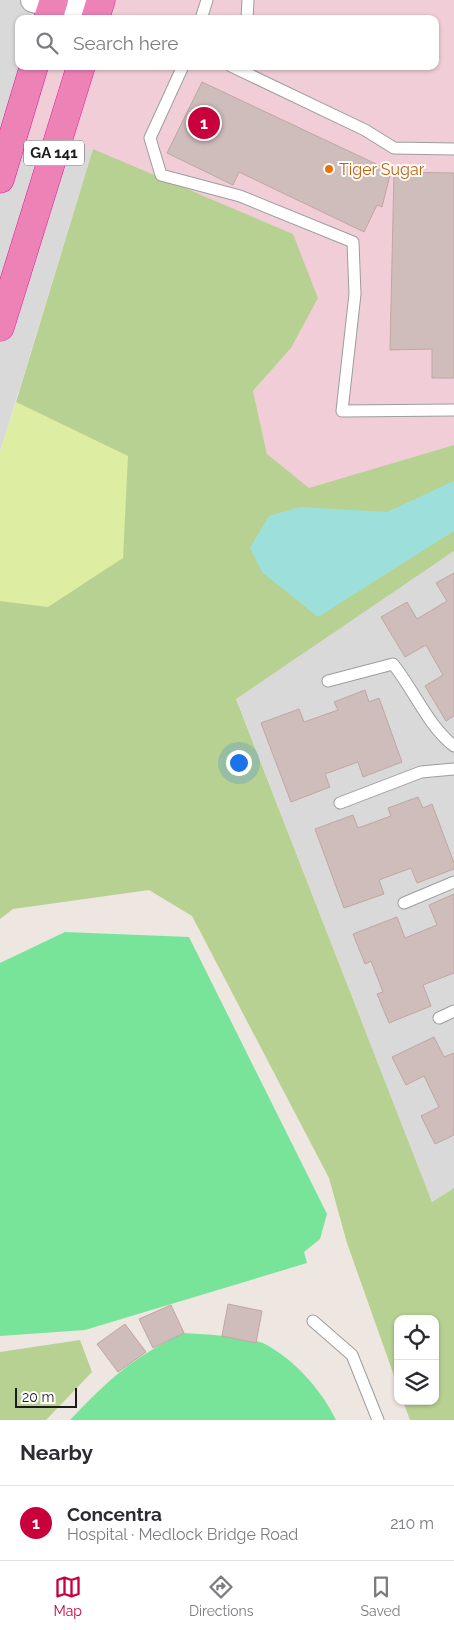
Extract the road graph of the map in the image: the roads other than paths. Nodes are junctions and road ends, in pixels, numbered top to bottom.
1 (207, 0) edge
2 (248, 0) edge
3 (47, 6) edge
4 (101, 13) edge
5 (202, 15) edge
6 (247, 15) edge
7 (33, 70) edge
8 (80, 70) edge
9 (181, 70) edge
10 (245, 70) edge
11 (454, 149) edge
12 (0, 179) edge
13 (0, 327) edge
14 (454, 410) edge
15 (328, 681) dead end
16 (454, 746) edge
17 (454, 769) edge
18 (340, 803) dead end
19 (454, 882) edge
20 (404, 902) dead end
21 (454, 1011) edge
22 (439, 1018) dead end
23 (313, 1321) dead end
24 (378, 1420) edge

1 - 5 lane
2 - 6 lane
3 - 4 street
7 - 12 highway, GA 141
8 - 13 highway, GA 141
9 - 14 lane
10 - 11 lane
15 - 16 lane
17 - 18 lane
19 - 20 lane
21 - 22 lane
23 - 24 lane

